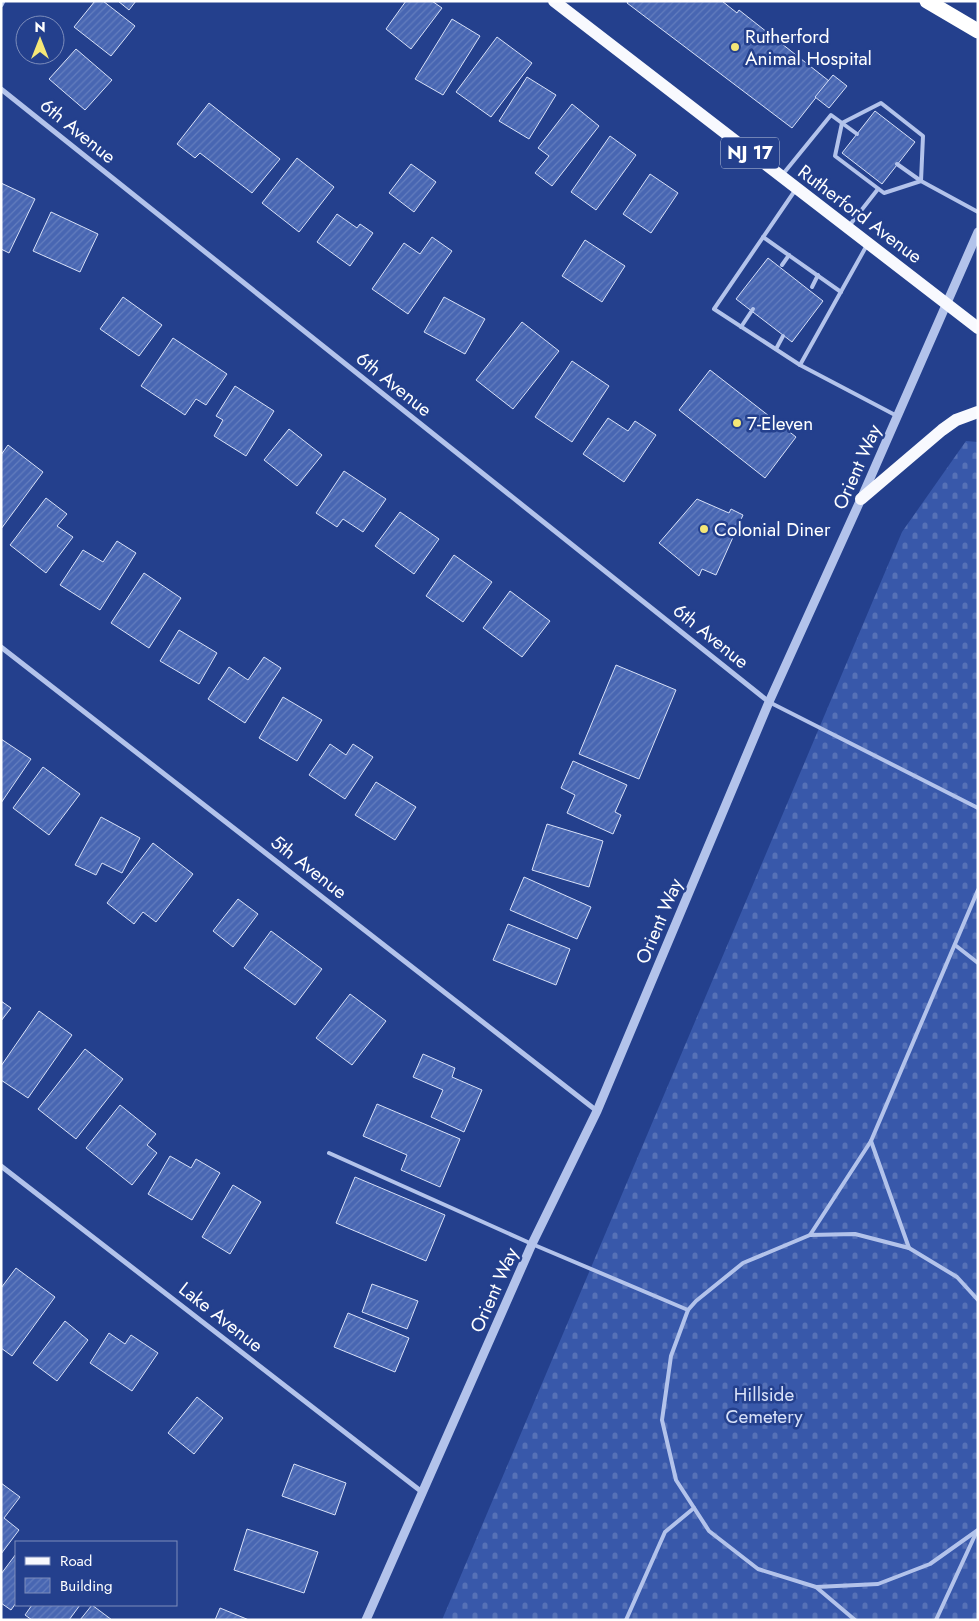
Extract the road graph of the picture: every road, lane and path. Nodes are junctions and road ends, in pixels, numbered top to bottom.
1 (3, 1) edge
2 (554, 1) edge
3 (927, 1) edge
4 (1, 6) edge
5 (978, 31) edge
6 (1, 89) edge
7 (842, 123) junction
8 (857, 134) dead end
9 (897, 164) dead end
10 (781, 176) junction
11 (921, 181) junction
12 (796, 188) junction
13 (878, 189) junction
14 (978, 212) edge
15 (848, 228) junction
16 (978, 232) edge
17 (763, 237) junction
18 (868, 243) junction
19 (788, 255) junction
20 (782, 265) dead end
21 (818, 275) junction
22 (812, 287) dead end
23 (841, 292) junction
24 (946, 303) junction
25 (753, 308) dead end
26 (741, 327) junction
27 (978, 328) edge
28 (783, 336) dead end
29 (776, 349) junction
30 (800, 365) junction
31 (978, 412) edge
32 (897, 416) junction
33 (861, 499) junction
34 (1, 647) edge
35 (769, 702) junction
36 (978, 808) edge
37 (978, 890) edge
38 (954, 945) junction
39 (978, 963) edge
40 (597, 1111) junction
41 (871, 1141) junction
42 (329, 1153) dead end
43 (1, 1166) edge
44 (810, 1235) junction
45 (532, 1244) junction
46 (910, 1248) junction
47 (978, 1300) edge
48 (688, 1310) junction
49 (422, 1492) junction
50 (694, 1508) junction
51 (977, 1531) edge
52 (816, 1587) junction
53 (366, 1620) edge
54 (626, 1620) edge
55 (855, 1620) edge
56 (936, 1620) edge

1 - 4 street
2 - 10 main road, Rutherford Avenue / NJ 17
3 - 5 highway
6 - 35 street, 6th Avenue
7 - 8 lane
7 - 10 lane
7 - 11 lane
7 - 13 lane
9 - 11 lane
10 - 12 main road, Rutherford Avenue / NJ 17
11 - 13 lane
11 - 14 lane
12 - 15 main road, Rutherford Avenue / NJ 17
12 - 17 lane
13 - 15 lane
15 - 18 main road, Rutherford Avenue / NJ 17
16 - 24 street, Orient Way
17 - 19 lane
17 - 26 lane
18 - 23 lane
18 - 24 main road, Rutherford Avenue / NJ 17
19 - 20 lane
19 - 21 lane
21 - 22 lane
21 - 23 lane
23 - 30 lane
24 - 27 main road, Rutherford Avenue / NJ 17
24 - 32 street, Orient Way
25 - 26 lane
26 - 29 lane
28 - 29 lane
29 - 30 lane
30 - 32 lane
31 - 33 main road
32 - 33 street, Orient Way
33 - 35 street, Orient Way
34 - 40 street, 5th Avenue
35 - 36 lane
35 - 40 street, Orient Way
37 - 38 lane
38 - 39 lane
38 - 41 lane
40 - 45 street, Orient Way
41 - 44 lane
41 - 46 lane
42 - 45 lane
43 - 49 street, Lake Avenue
44 - 46 lane
44 - 48 lane
45 - 48 lane
45 - 49 street, Orient Way
46 - 47 lane
48 - 50 lane
49 - 53 street, Orient Way
50 - 52 lane
50 - 54 lane
51 - 52 lane
51 - 56 lane
52 - 55 lane

